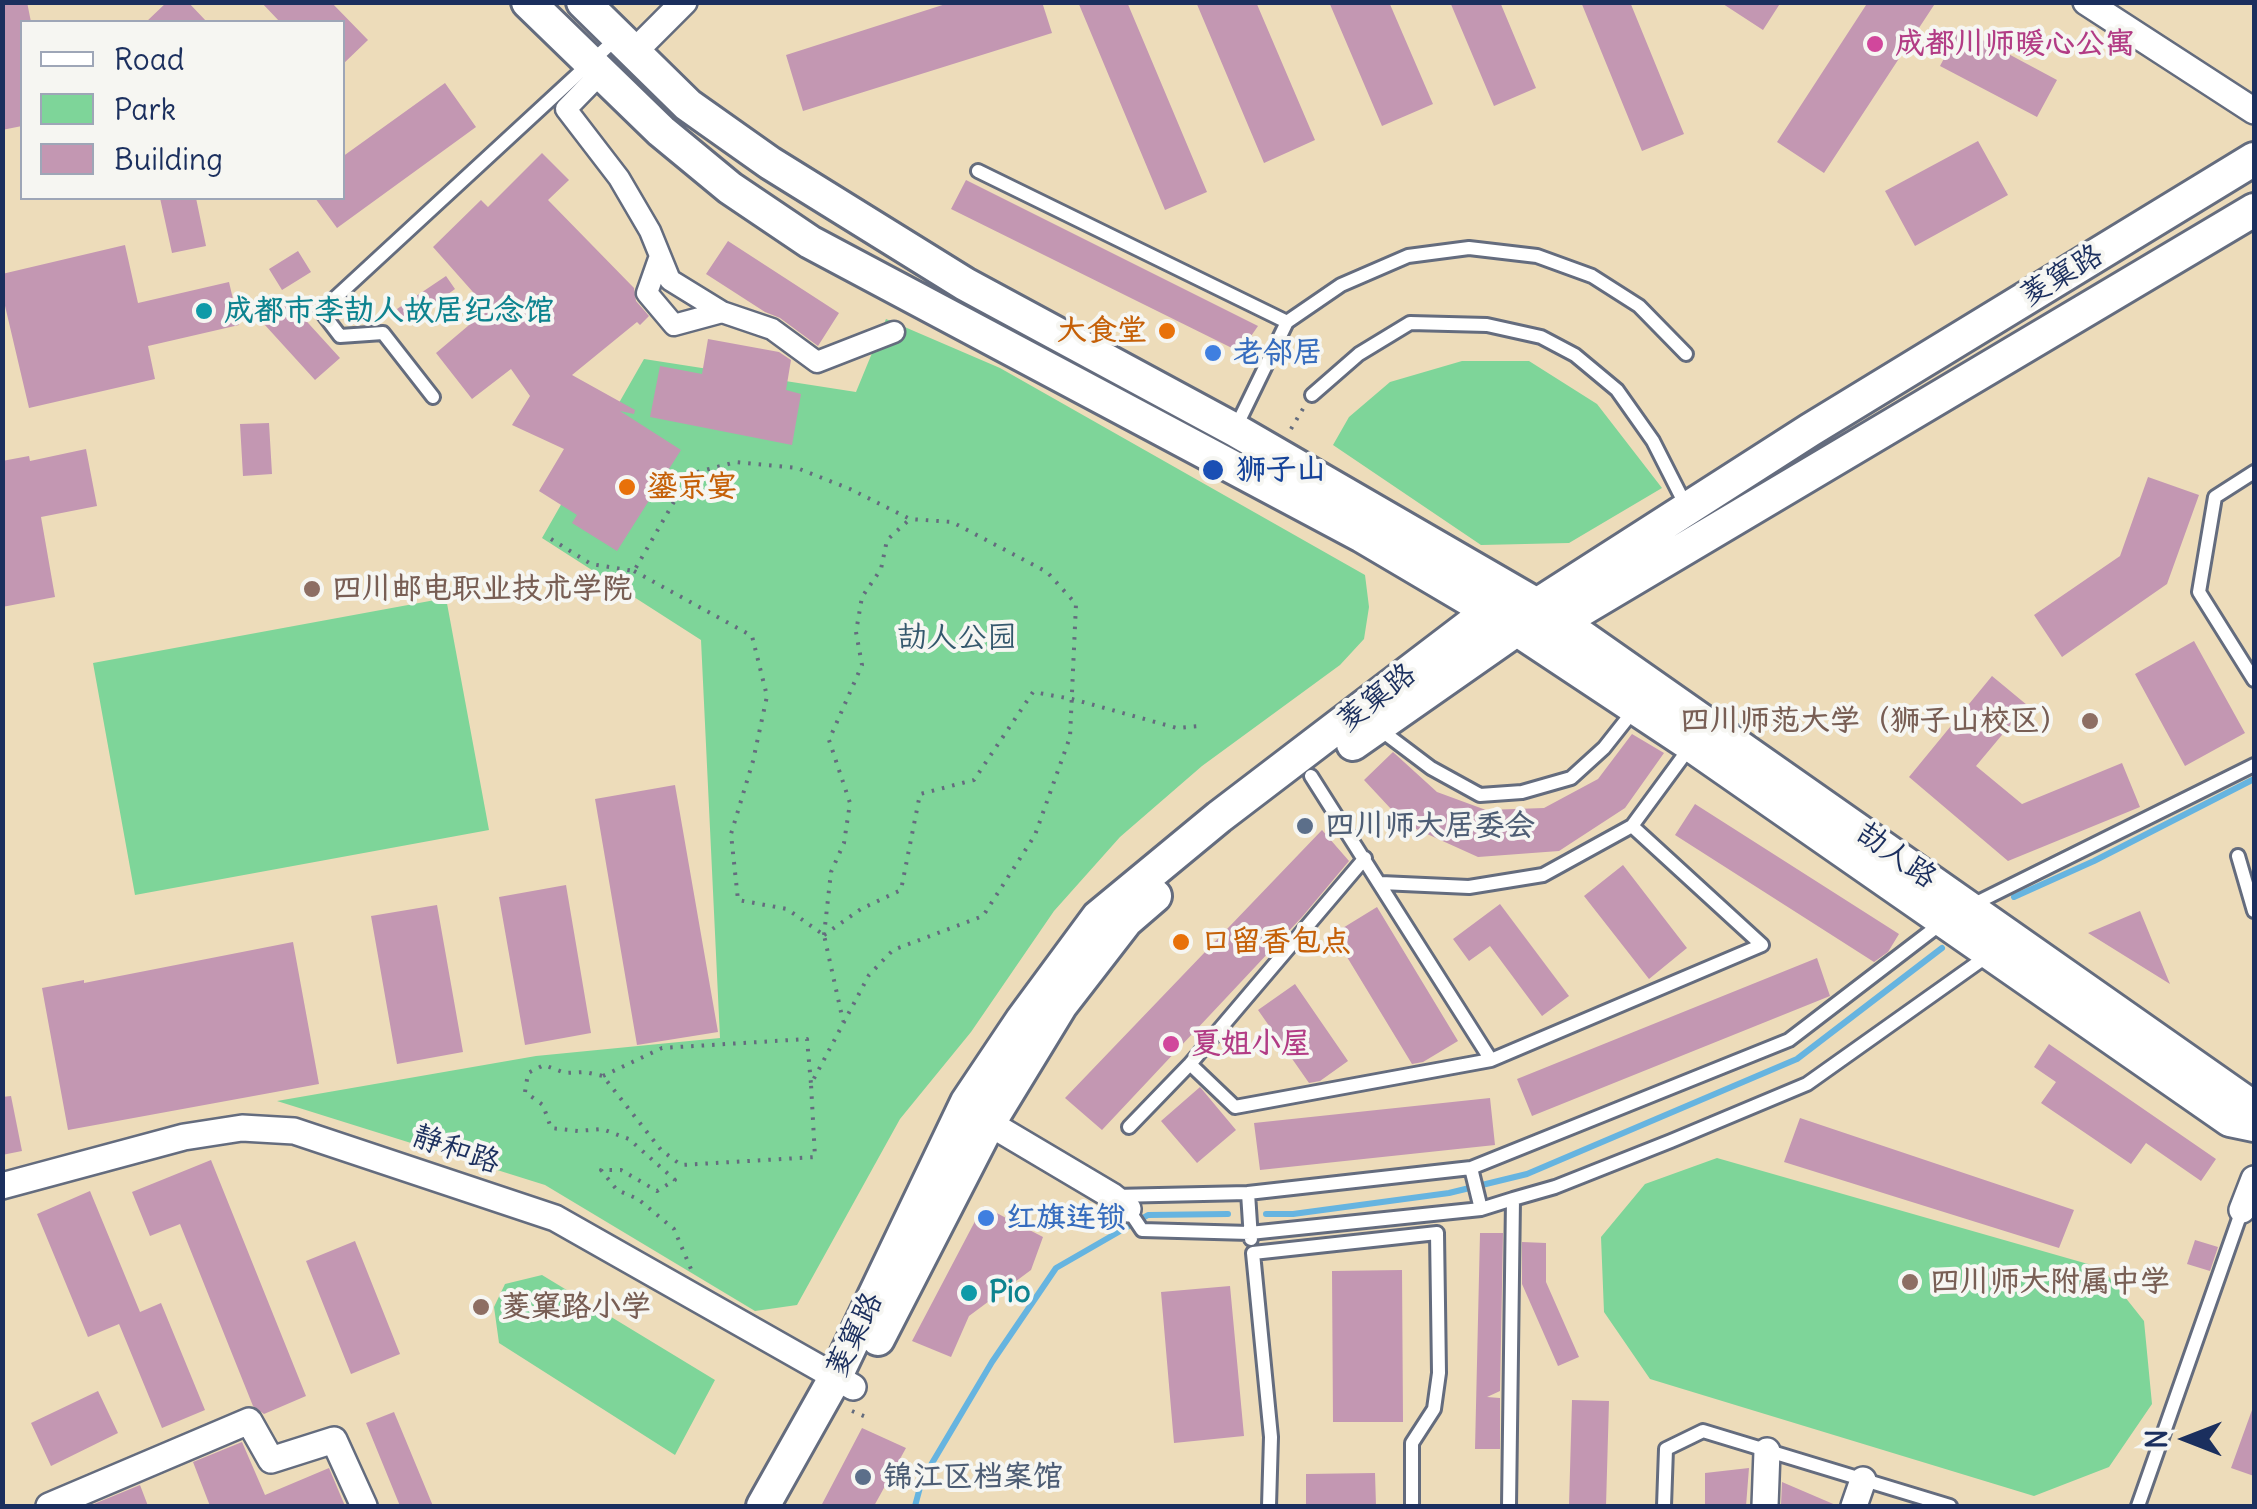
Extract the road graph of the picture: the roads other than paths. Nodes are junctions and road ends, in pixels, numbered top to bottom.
1 (528, 2) edge
2 (583, 2) edge
3 (684, 2) edge
4 (2086, 2) edge
5 (627, 44) junction
6 (596, 68) junction
7 (2254, 111) edge
8 (2254, 159) edge
9 (978, 171) dead end
10 (2254, 210) edge
11 (660, 256) junction
12 (722, 312) junction
13 (1287, 322) junction
14 (894, 332) dead end
15 (1686, 354) dead end
16 (1312, 395) road end
17 (432, 397) dead end
18 (1234, 430) junction
19 (2254, 472) edge
20 (1687, 508) junction
21 (1526, 617) junction
22 (2254, 680) edge
23 (1634, 710) junction
24 (1376, 727) junction
25 (1692, 745) junction
26 (2254, 765) edge
27 (1311, 776) junction
28 (1632, 826) junction
29 (2238, 856) dead end
30 (1364, 858) junction
31 (1382, 883) junction
32 (2254, 911) edge
33 (1956, 914) junction
34 (1992, 952) junction
35 (1491, 1060) junction
36 (1190, 1064) junction
37 (2254, 1108) edge
38 (989, 1122) junction
39 (2254, 1125) edge
40 (1129, 1127) dead end
41 (1471, 1168) junction
42 (2254, 1178) edge
43 (2, 1186) edge
44 (1248, 1193) junction
45 (1513, 1199) junction
46 (1481, 1209) junction
47 (2242, 1210) joint
48 (1127, 1212) junction
49 (1250, 1233) junction
50 (1254, 1253) junction
51 (844, 1383) junction
52 (1767, 1451) junction
53 (1863, 1480) junction
54 (1928, 1503) edge
55 (49, 1506) edge
56 (364, 1506) edge
57 (763, 1506) edge
58 (789, 1506) edge
59 (1269, 1506) edge
60 (1412, 1506) edge
61 (1510, 1506) edge
62 (1664, 1506) edge
63 (1766, 1506) edge
64 (1854, 1506) edge
65 (1950, 1506) edge
66 (2138, 1506) edge

1 - 6 street
2 - 5 street
3 - 5 street
4 - 7 street
5 - 6 lane
5 - 18 street
6 - 11 street
6 - 17 lane
6 - 21 street
8 - 20 street, 菱窠路
9 - 13 lane
10 - 21 street, 菱窠路
11 - 12 street
11 - 12 street
12 - 14 street
13 - 15 lane
13 - 18 lane
16 - 20 lane
18 - 21 street
19 - 22 lane
20 - 21 street, 菱窠路
21 - 23 street
21 - 24 street, 菱窠路
21 - 33 street, 劼人路
21 - 51 street, 菱窠路
23 - 24 lane
23 - 25 street
24 - 27 street, 菱窠路
25 - 28 lane
25 - 33 street
26 - 33 lane
27 - 30 lane
27 - 38 street, 菱窠路
28 - 31 lane
28 - 35 lane
29 - 32 lane
30 - 31 lane
30 - 36 lane
31 - 35 lane
33 - 34 street
33 - 37 street, 劼人路
33 - 41 lane
34 - 39 street
34 - 45 lane
35 - 36 lane
36 - 40 lane
38 - 48 street
38 - 51 street, 菱窠路
41 - 44 lane
41 - 46 lane
42 - 47 street
43 - 51 street, 静和路
44 - 48 lane
44 - 49 lane
45 - 46 lane
45 - 61 lane
46 - 49 lane
47 - 66 lane
48 - 49 lane
49 - 50 lane
50 - 59 lane
50 - 60 lane
51 - 57 street, 菱窠路
51 - 58 street, 菱窠路
52 - 53 lane
52 - 62 lane
52 - 63 street
53 - 54 lane
53 - 64 street
54 - 65 lane
55 - 56 street

